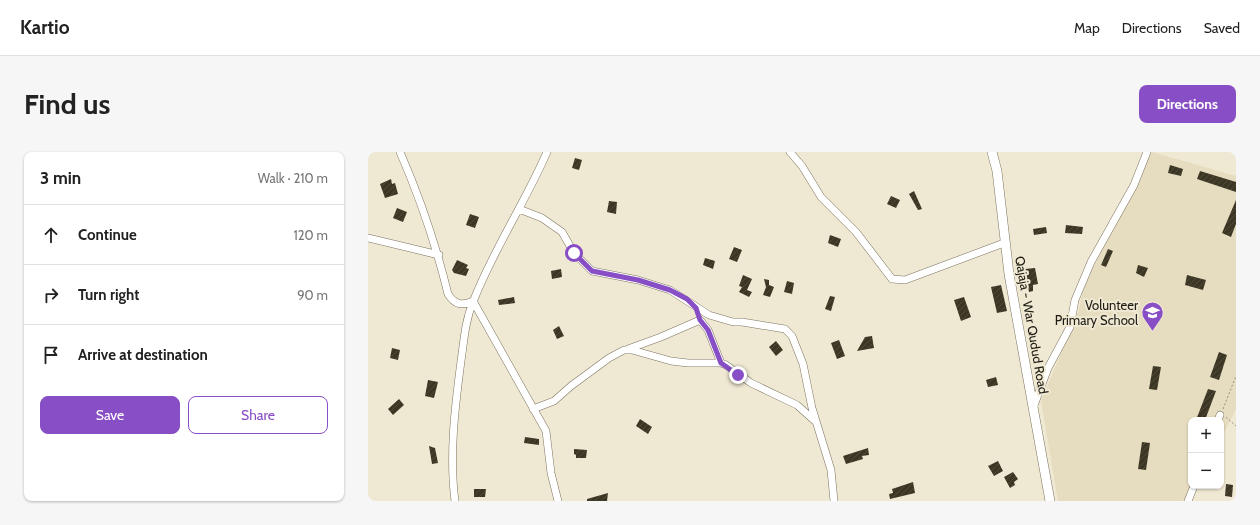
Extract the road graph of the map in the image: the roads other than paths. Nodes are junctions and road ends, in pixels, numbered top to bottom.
1 (400, 152) edge
2 (547, 152) edge
3 (790, 152) edge
4 (992, 152) edge
5 (1147, 152) edge
6 (519, 209) junction
7 (368, 238) edge
8 (1004, 243) junction
9 (439, 255) junction
10 (473, 301) junction
11 (696, 308) junction
12 (700, 320) junction
13 (624, 350) junction
14 (721, 363) junction
15 (1033, 408) junction
16 (533, 409) junction
17 (816, 422) junction
18 (1193, 489) edge
19 (455, 501) edge
20 (558, 501) edge
21 (834, 501) edge
22 (1050, 501) edge
23 (1188, 501) edge

1 - 9 street
2 - 6 street
3 - 8 street
4 - 8 street, Qajaja - War Qudud Road
5 - 15 street
6 - 10 street
6 - 11 street
7 - 9 street
8 - 15 street, Qajaja - War Qudud Road
9 - 10 street
10 - 16 street
10 - 19 street
11 - 12 street
11 - 17 street
12 - 13 street
12 - 14 street
13 - 14 street
13 - 16 street
14 - 17 street
15 - 22 street, Qajaja - War Qudud Road
16 - 20 street
17 - 21 street
18 - 23 street

